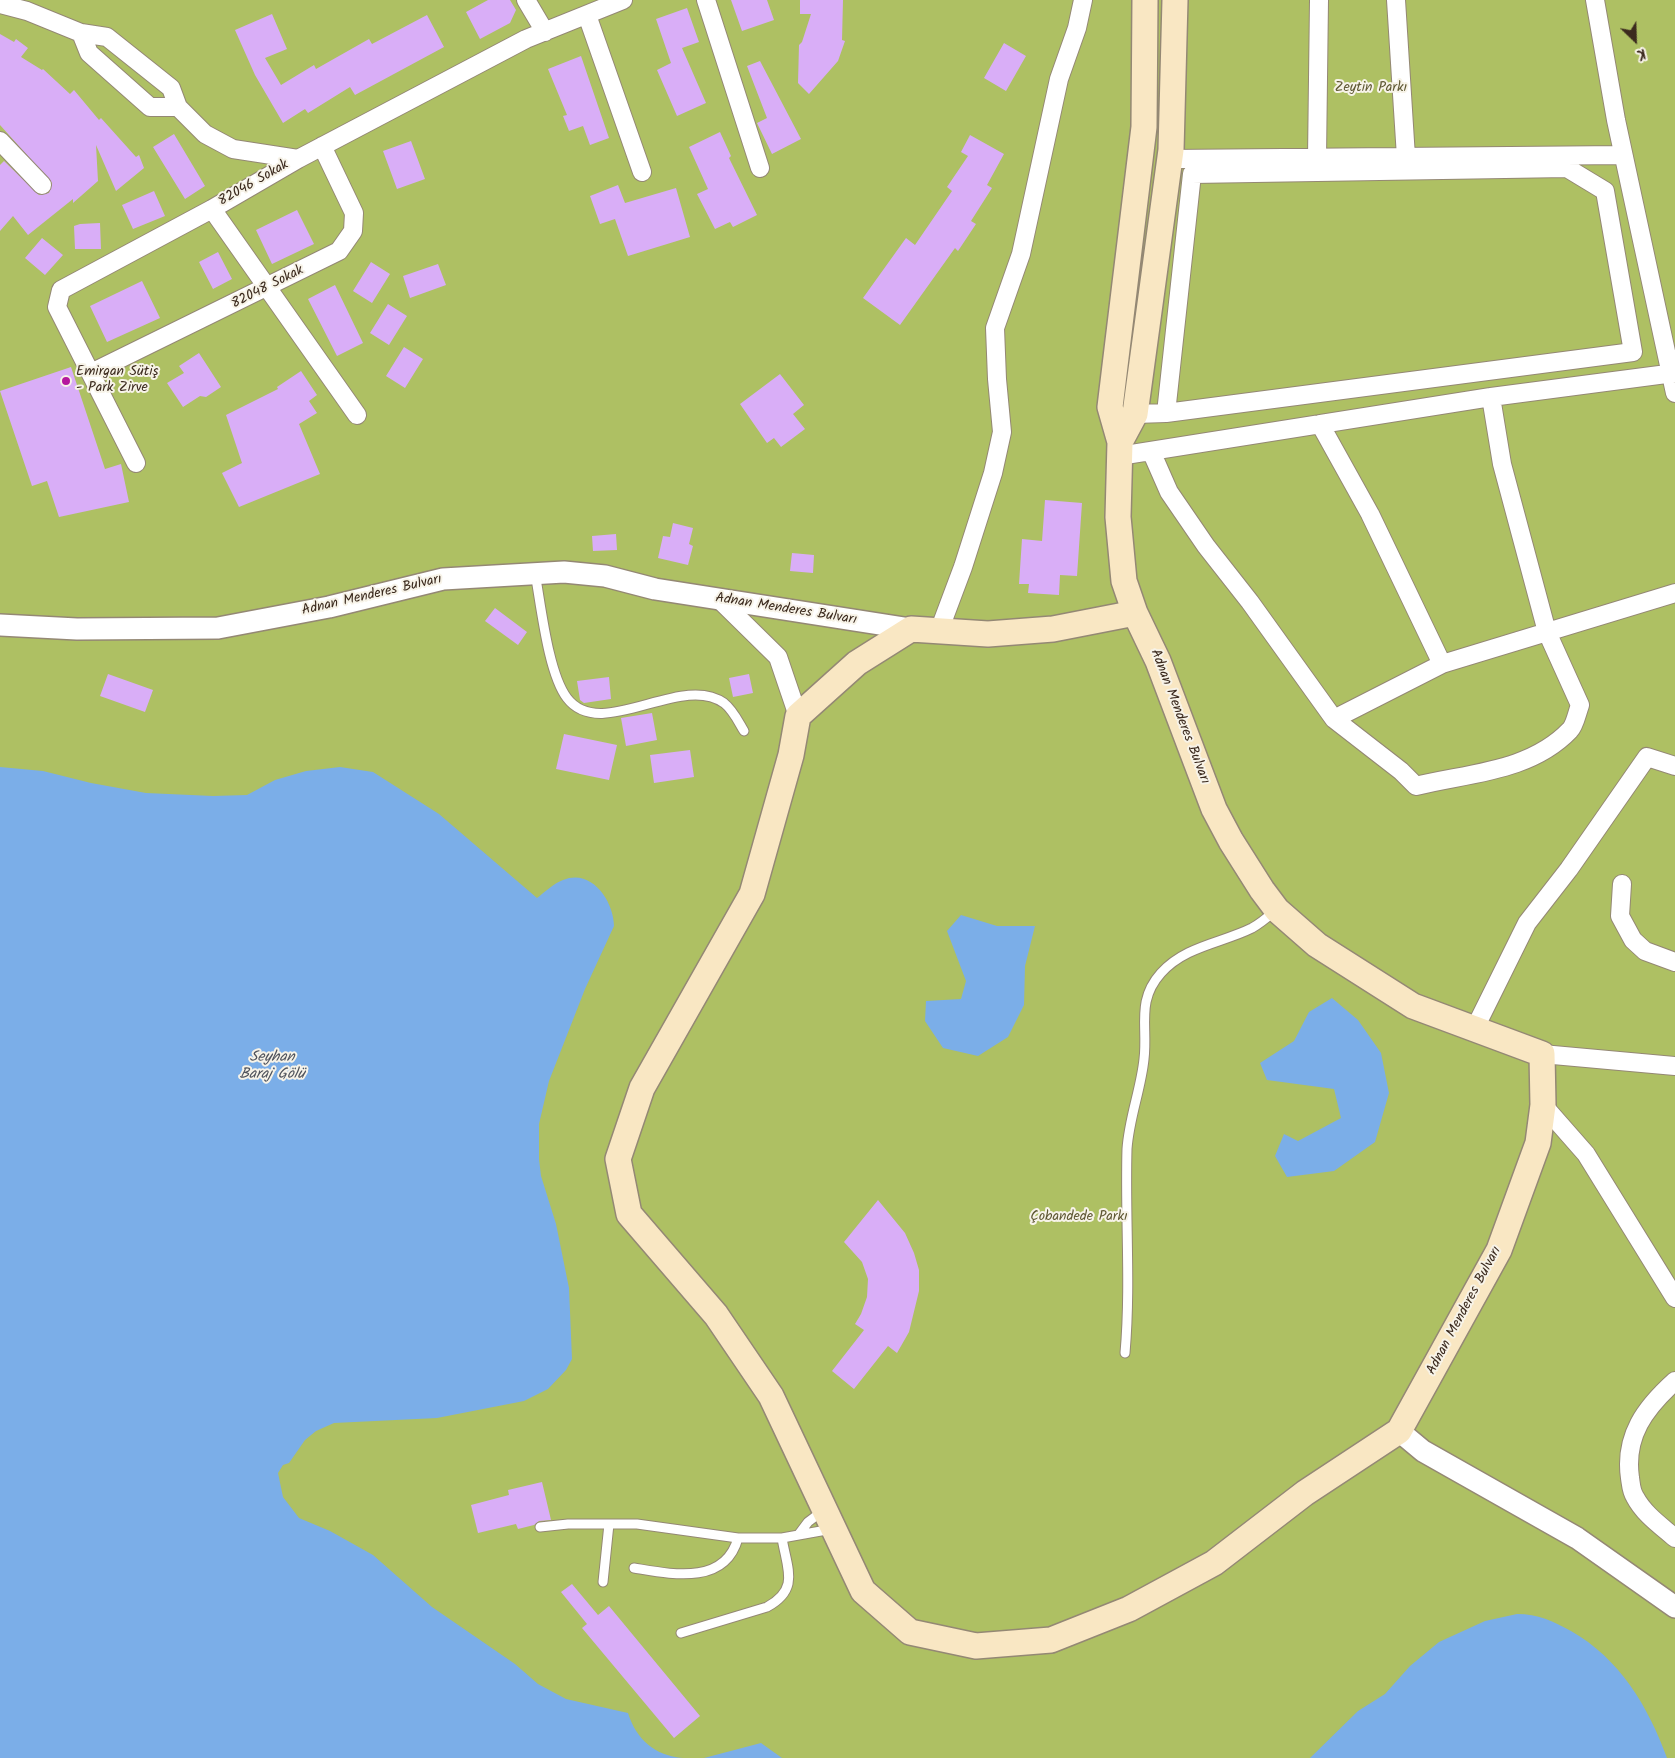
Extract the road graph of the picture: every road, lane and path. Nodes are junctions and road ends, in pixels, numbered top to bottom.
1 (526, 0) edge
2 (623, 0) edge
3 (706, 0) edge
4 (1083, 0) edge
5 (1145, 0) edge
6 (1175, 0) edge
7 (1319, 0) edge
8 (1396, 0) edge
9 (1595, 0) edge
10 (0, 4) edge
11 (586, 15) junction
12 (544, 32) junction
13 (82, 33) junction
14 (178, 107) junction
15 (0, 141) edge
16 (322, 146) junction
17 (1623, 155) junction
18 (1406, 157) junction
19 (1317, 158) junction
20 (298, 159) junction
21 (1170, 160) junction
22 (760, 168) dead end
23 (642, 172) dead end
24 (42, 185) dead end
25 (212, 208) junction
26 (269, 288) junction
27 (1673, 373) edge
28 (91, 374) junction
29 (1675, 393) edge
30 (1491, 397) junction
31 (1166, 413) junction
32 (1134, 414) junction
33 (357, 415) dead end
34 (1320, 424) junction
35 (1119, 449) junction
36 (1151, 451) junction
37 (136, 463) dead end
38 (535, 572) junction
39 (1675, 593) edge
40 (720, 600) junction
41 (1135, 613) junction
42 (0, 625) edge
43 (911, 629) junction
44 (939, 631) junction
45 (1547, 632) junction
46 (1442, 664) junction
47 (798, 716) junction
48 (1334, 719) junction
49 (744, 731) dead end
50 (1675, 766) edge
51 (1622, 884) dead end
52 (1277, 910) junction
53 (1675, 962) edge
54 (1474, 1030) junction
55 (1542, 1054) junction
56 (1675, 1066) edge
57 (1542, 1105) junction
58 (1675, 1298) edge
59 (1125, 1353) dead end
60 (1675, 1381) edge
61 (1399, 1431) junction
62 (828, 1519) junction
63 (609, 1524) junction
64 (540, 1527) dead end
65 (799, 1534) junction
66 (738, 1538) junction
67 (782, 1538) junction
68 (1675, 1538) edge
69 (634, 1568) dead end
70 (603, 1582) dead end
71 (1672, 1601) edge
72 (681, 1633) dead end

1 - 12 street
2 - 11 street, 82046 Sokak
3 - 22 street
4 - 44 street
5 - 35 main road
6 - 21 main road
7 - 19 street
8 - 18 street
9 - 17 street
10 - 13 street
11 - 12 street, 82046 Sokak
11 - 23 street
12 - 16 street, 82046 Sokak
13 - 14 street
13 - 14 street
14 - 20 street
15 - 24 street
16 - 20 street, 82046 Sokak
16 - 26 street, 82048 Sokak
17 - 18 street
17 - 27 street
18 - 19 street
19 - 21 street
20 - 25 street, 82046 Sokak
21 - 32 main road
25 - 26 street
25 - 28 street, 82046 Sokak
26 - 28 street, 82048 Sokak
26 - 33 street
27 - 29 street
27 - 30 street
28 - 37 street, 82046 Sokak
30 - 34 street
30 - 45 street
31 - 31 street
31 - 32 street
32 - 35 main road
34 - 36 street
34 - 46 street
35 - 36 street
35 - 41 main road
36 - 48 street
38 - 40 street, Adnan Menderes Bulvarı
38 - 42 street, Adnan Menderes Bulvarı
38 - 49 lane
39 - 45 street
40 - 43 street, Adnan Menderes Bulvarı
40 - 47 street
41 - 44 main road, Adnan Menderes Bulvarı
41 - 52 main road, Adnan Menderes Bulvarı
43 - 44 main road, Adnan Menderes Bulvarı
43 - 47 main road
45 - 46 street
45 - 48 street
46 - 48 street
47 - 62 main road
50 - 54 street
51 - 53 street
52 - 54 main road, Adnan Menderes Bulvarı
52 - 59 lane
54 - 55 main road, Adnan Menderes Bulvarı
55 - 56 street
55 - 57 main road, Adnan Menderes Bulvarı
57 - 58 street
57 - 61 main road, Adnan Menderes Bulvarı
60 - 68 street
61 - 62 main road
61 - 71 street
62 - 65 lane
62 - 65 lane
63 - 64 lane
63 - 66 lane
63 - 70 lane
65 - 67 lane
66 - 67 lane
66 - 69 lane
67 - 72 lane

